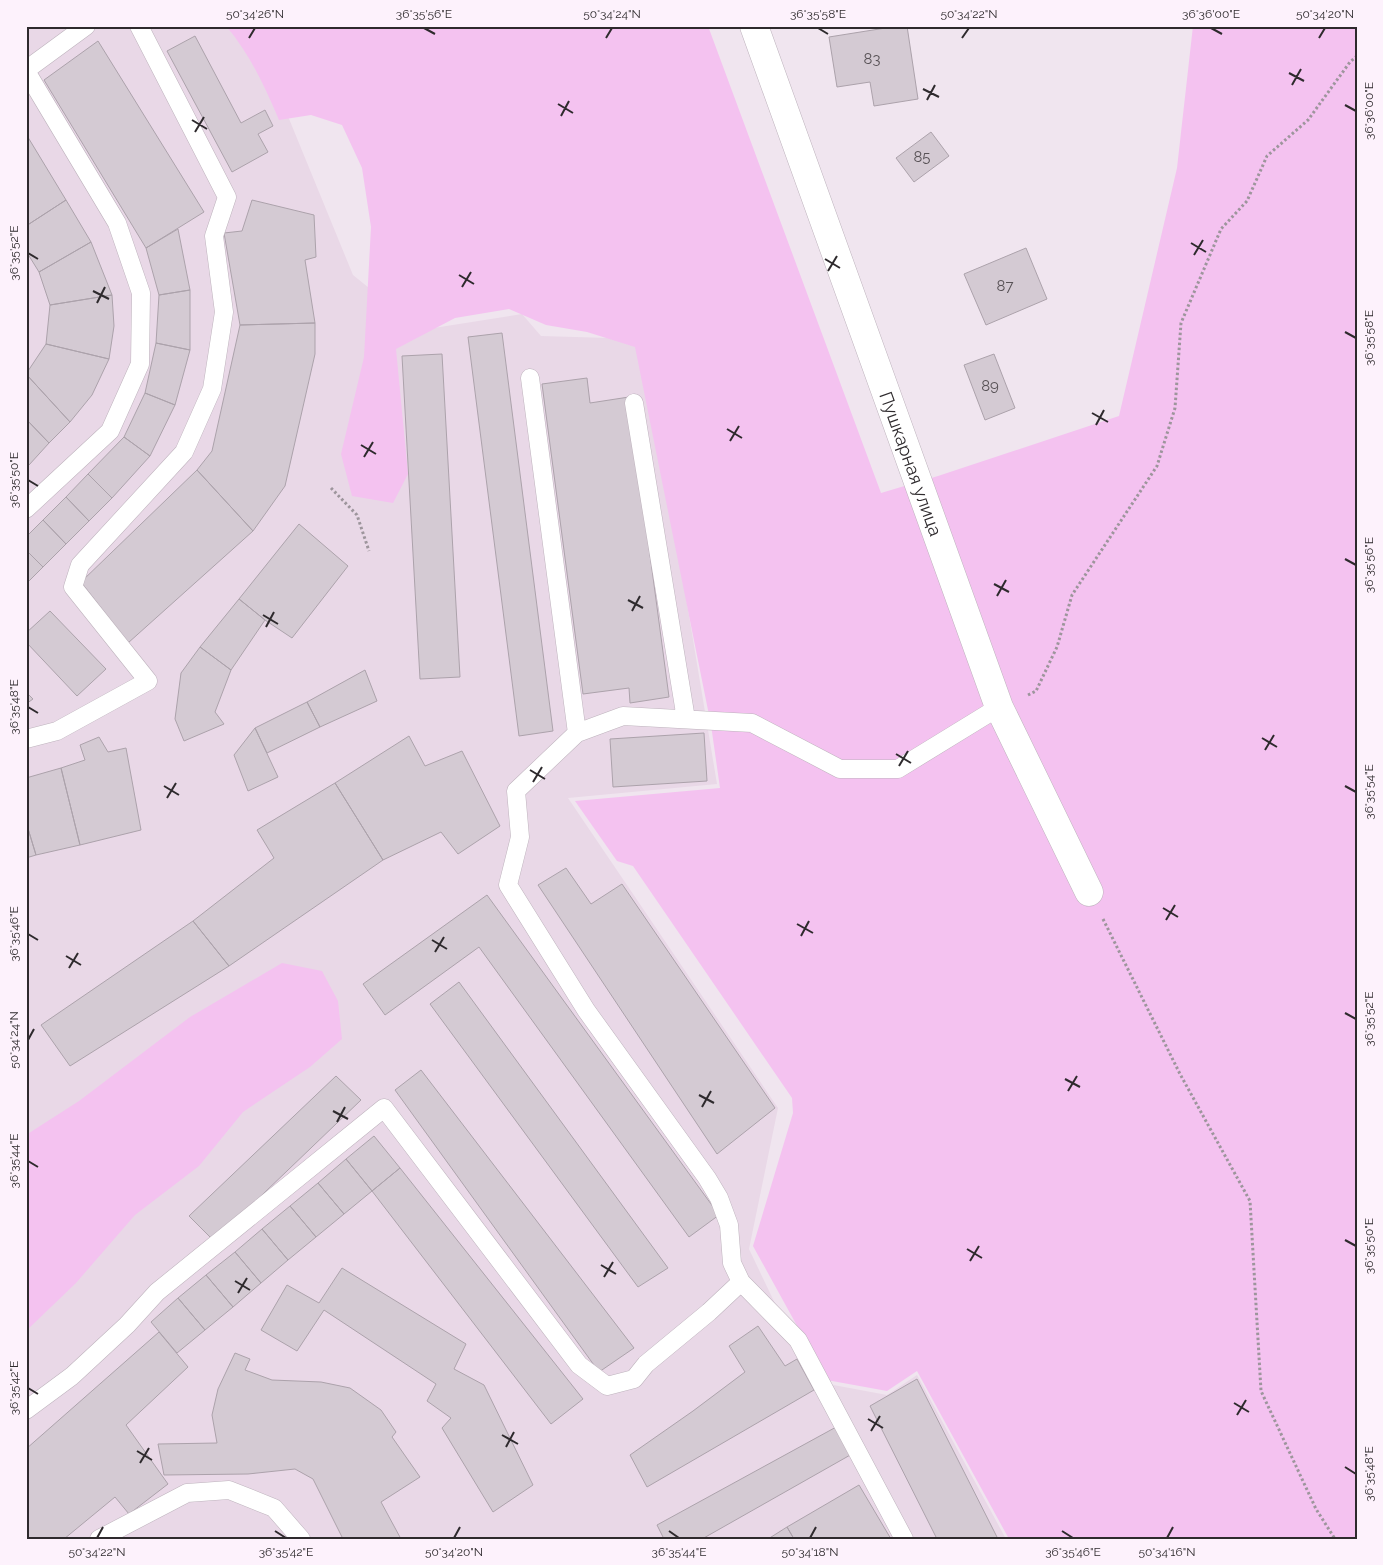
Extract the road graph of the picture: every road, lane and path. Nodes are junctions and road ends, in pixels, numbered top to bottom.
1 (86, 26) edge
2 (139, 26) edge
3 (754, 26) edge
4 (1357, 56) edge
5 (26, 70) edge
6 (530, 378) dead end
7 (634, 403) dead end
8 (331, 488) dead end
9 (26, 509) edge
10 (369, 551) dead end
11 (1000, 707) junction
12 (686, 719) junction
13 (577, 733) junction
14 (26, 739) edge
15 (1089, 892) joint
16 (741, 1282) junction
17 (26, 1410) edge
18 (99, 1539) edge
19 (301, 1539) edge
20 (904, 1539) edge
21 (1335, 1539) edge

1 - 5 lane
2 - 14 lane
3 - 11 street, Пушкарная улица
4 - 11 path
5 - 9 lane
6 - 13 lane
7 - 12 lane
8 - 10 path
11 - 12 lane
11 - 15 street, Пушкарная улица
12 - 13 lane
13 - 16 lane
15 - 21 path
16 - 17 lane
16 - 20 lane
18 - 19 lane

